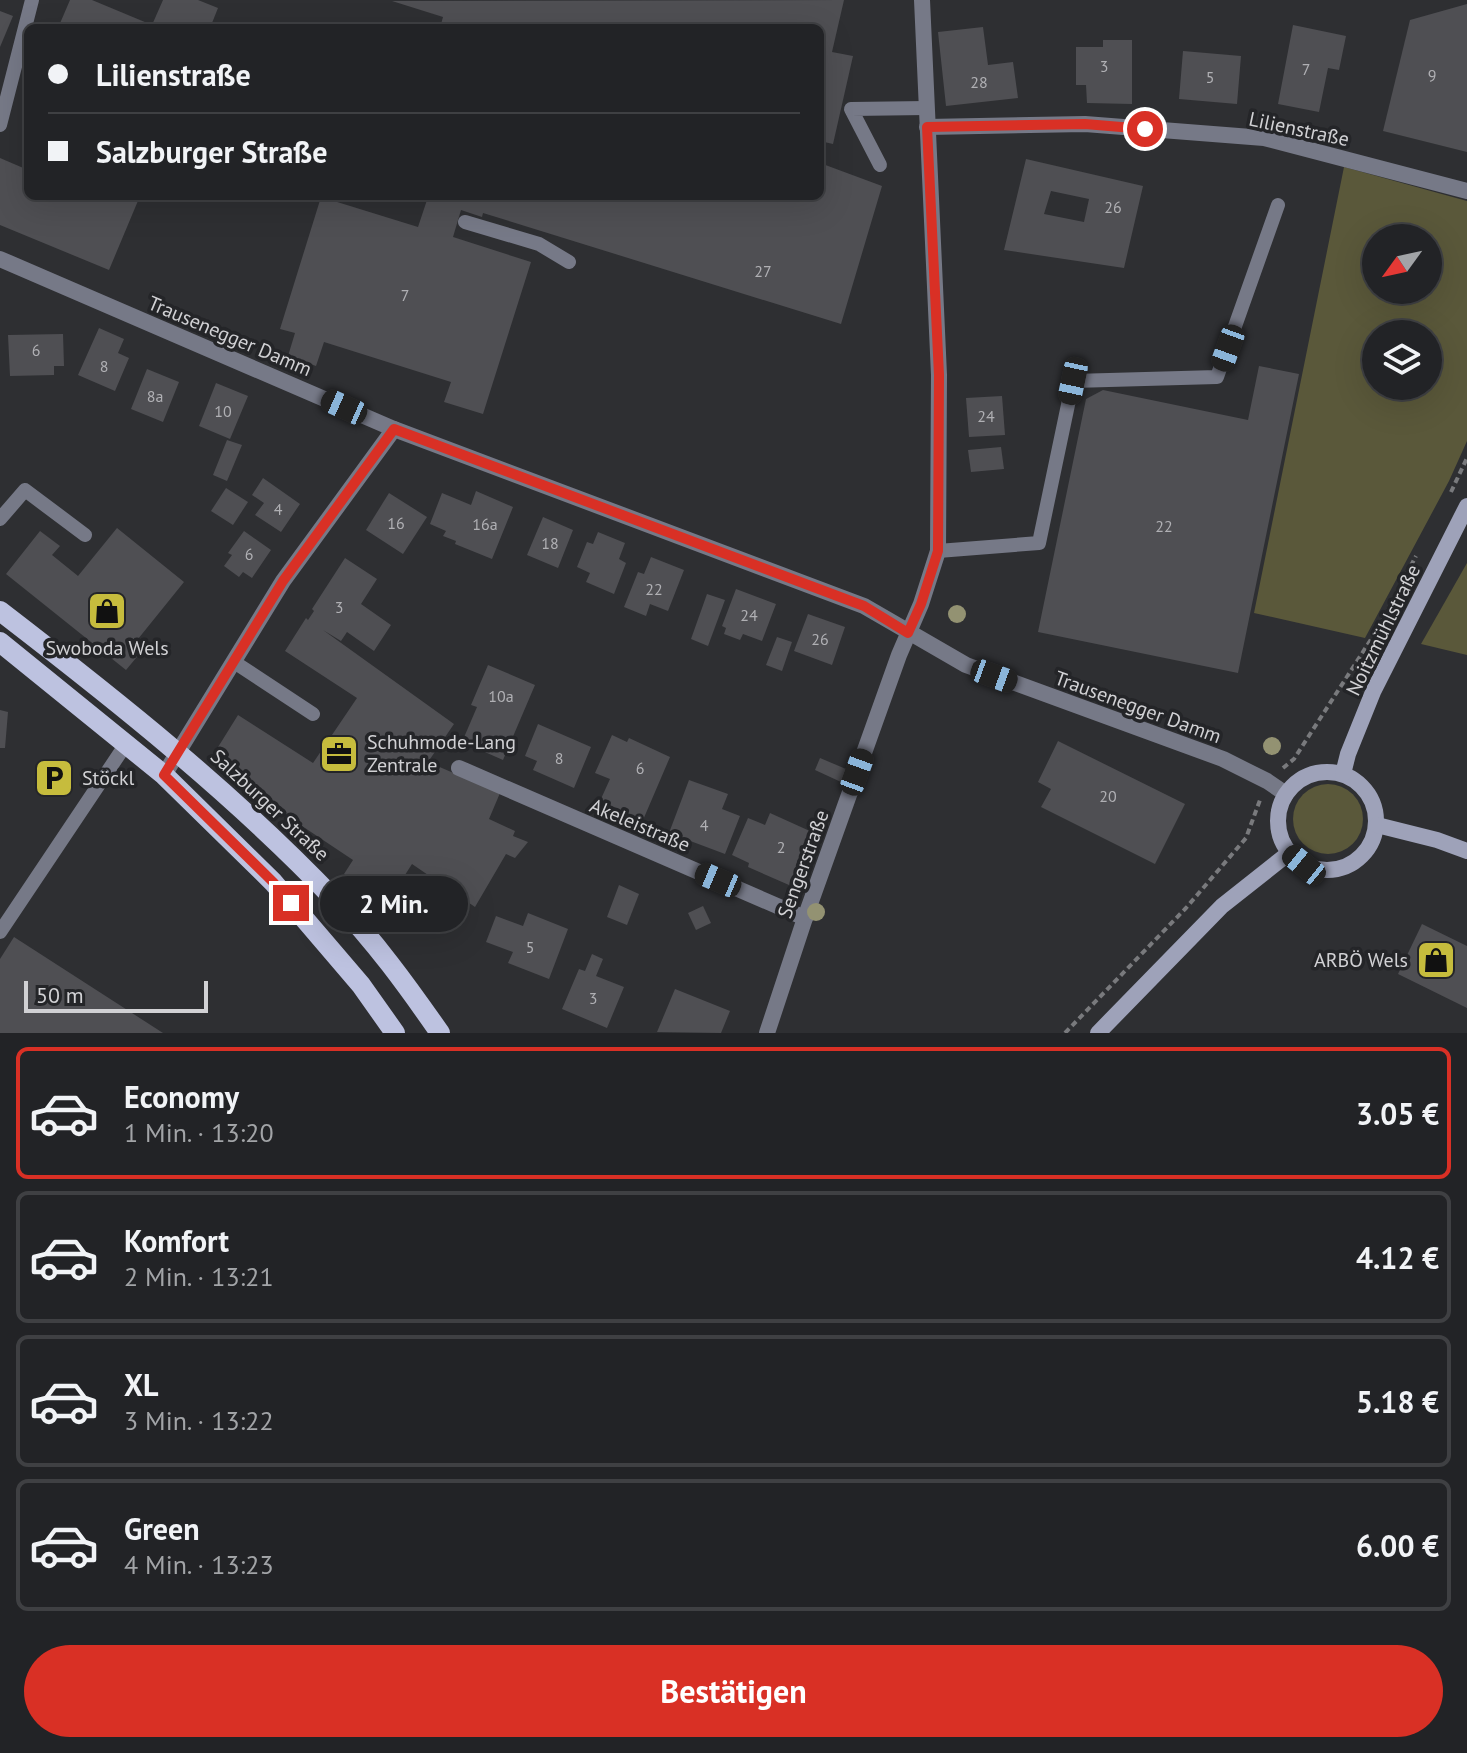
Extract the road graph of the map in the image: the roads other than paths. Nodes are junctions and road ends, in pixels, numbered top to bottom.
1 (32, 0) edge
2 (922, 0) edge
3 (26, 24) edge
4 (24, 31) edge
5 (926, 108) junction
6 (0, 125) edge
7 (927, 127) junction
8 (880, 165) dead end
9 (1467, 191) edge
10 (1278, 205) dead end
11 (465, 222) dead end
12 (0, 259) edge
13 (569, 262) dead end
14 (394, 429) junction
15 (1467, 506) edge
16 (0, 519) edge
17 (85, 535) dead end
18 (938, 551) junction
19 (0, 611) edge
20 (908, 633) junction
21 (0, 642) edge
22 (234, 662) junction
23 (313, 714) dead end
24 (126, 744) junction
25 (179, 753) junction
26 (459, 768) dead end
27 (1343, 774) junction
28 (164, 775) junction
29 (1286, 794) junction
30 (1377, 825) junction
31 (1467, 851) edge
32 (1289, 853) junction
33 (16, 908) junction
34 (30, 917) dead end
35 (805, 918) junction
36 (0, 932) edge
37 (395, 1033) edge
38 (440, 1033) edge
39 (767, 1033) edge
40 (1098, 1033) edge

1 - 3 lane
2 - 5 street, Sengerstraße
4 - 6 lane
5 - 7 street, Sengerstraße
5 - 8 lane
7 - 9 street, Lilienstraße
7 - 18 street, Sengerstraße
10 - 18 lane
11 - 13 lane
12 - 14 street, Trausenegger Damm
14 - 20 street, Trausenegger Damm
14 - 22 street
15 - 27 main road, Noitzmühlstraße
16 - 17 lane
18 - 20 street, Sengerstraße
19 - 25 main road, Salzburger Straße
20 - 29 street, Trausenegger Damm
20 - 35 street, Sengerstraße
21 - 24 main road
22 - 23 lane
22 - 25 street
24 - 28 main road
24 - 33 lane
25 - 28 street
25 - 38 main road, Salzburger Straße
26 - 35 street, Akeleistraße
27 - 29 main road
27 - 30 main road
28 - 37 main road
29 - 32 main road
30 - 31 main road
30 - 32 main road
32 - 40 main road
33 - 34 lane
33 - 36 lane
35 - 39 street, Sengerstraße

